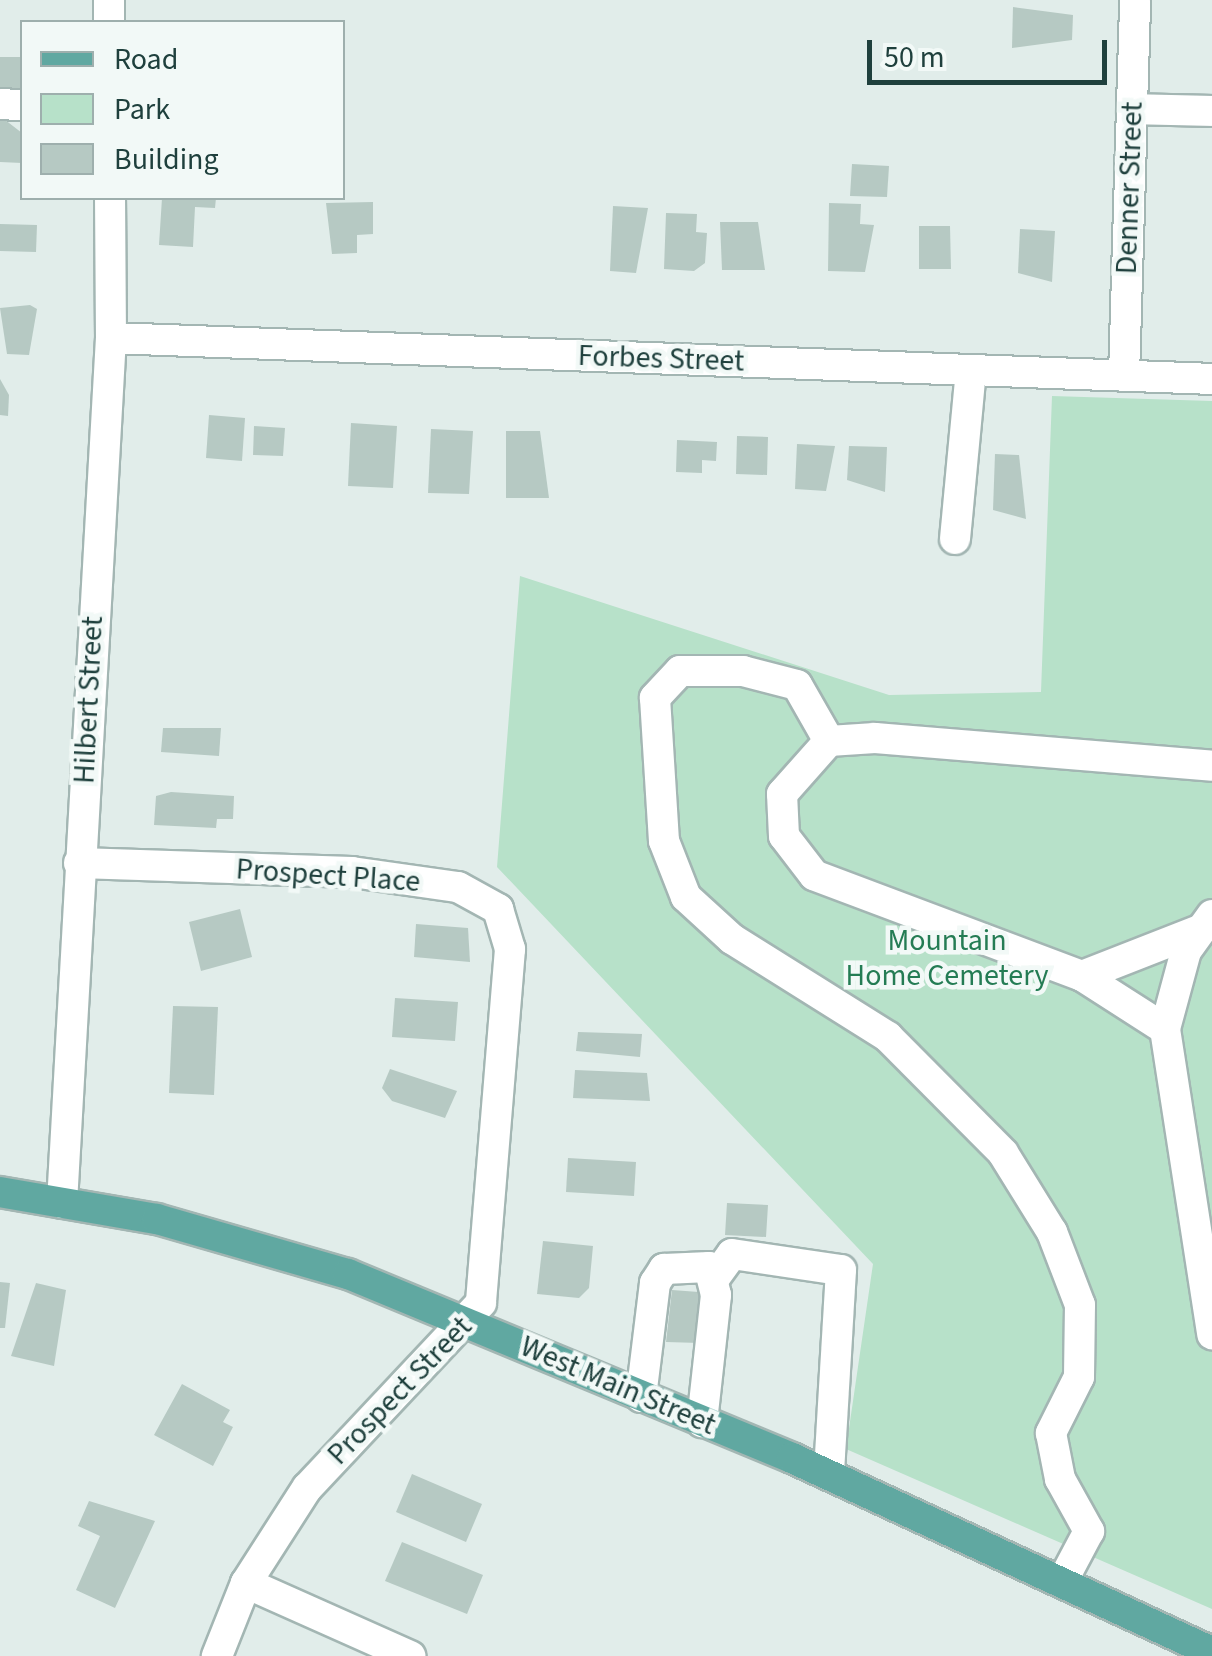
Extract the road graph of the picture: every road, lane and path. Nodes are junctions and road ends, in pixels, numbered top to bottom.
1 (1135, 0) edge
2 (1132, 108) junction
3 (1212, 111) edge
4 (110, 200) edge
5 (110, 338) junction
6 (971, 370) junction
7 (1124, 376) junction
8 (1212, 379) edge
9 (954, 539) dead end
10 (829, 741) junction
11 (1212, 766) edge
12 (79, 863) junction
13 (1207, 922) edge
14 (1082, 976) junction
15 (508, 979) joint
16 (1164, 1029) junction
17 (0, 1192) edge
18 (62, 1202) junction
19 (716, 1276) junction
20 (1210, 1316) edge
21 (467, 1323) junction
22 (640, 1397) junction
23 (702, 1422) junction
24 (829, 1475) junction
25 (246, 1582) junction
26 (1062, 1582) junction
27 (1212, 1652) edge
28 (218, 1656) edge
29 (410, 1656) edge

1 - 2 street, Denner Street
2 - 3 street
2 - 7 street, Denner Street
4 - 5 street, Hilbert Street
5 - 6 street, Forbes Street
5 - 12 street, Hilbert Street
6 - 7 street, Forbes Street
6 - 9 street
7 - 8 street, Forbes Street
10 - 11 street
10 - 14 street
10 - 26 street
12 - 15 street, Prospect Place
12 - 18 street, Hilbert Street
13 - 14 street
13 - 16 street
14 - 16 street
15 - 21 street, Prospect Street
16 - 20 street
17 - 18 main road, West Main Street
18 - 21 main road, West Main Street
19 - 22 street
19 - 23 street
19 - 24 street
21 - 22 main road, West Main Street
21 - 25 street, Prospect Street
22 - 23 main road, West Main Street
23 - 24 main road, West Main Street
24 - 26 main road, West Main Street
25 - 28 street, Prospect Street
25 - 29 street
26 - 27 main road, West Main Street

